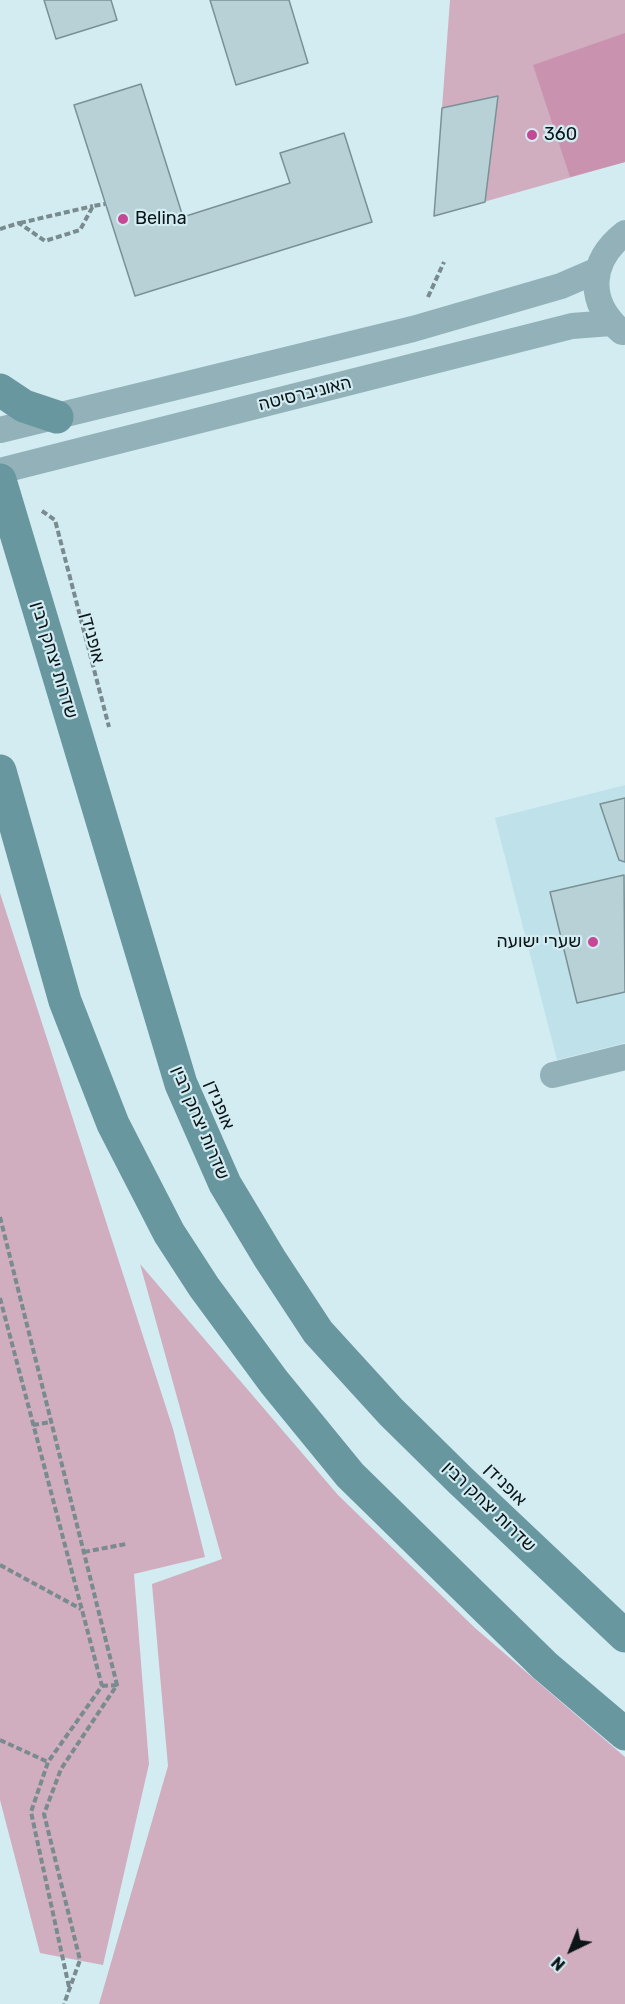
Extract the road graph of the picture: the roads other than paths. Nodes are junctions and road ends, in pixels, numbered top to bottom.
1 (625, 232) edge
2 (598, 270) junction
3 (618, 328) edge
4 (0, 390) edge
5 (57, 417) junction
6 (0, 430) edge
7 (9, 488) edge
8 (0, 771) edge
9 (625, 1057) edge
10 (553, 1075) dead end
11 (625, 1636) edge
12 (625, 1734) edge

1 - 2 street
2 - 3 street
2 - 5 street, האוניברסיטה
3 - 7 street, האוניברסיטה
4 - 5 main road
5 - 6 street, האוניברסיטה
7 - 11 main road, שדרות יצחק רבין
8 - 12 main road
9 - 10 street

